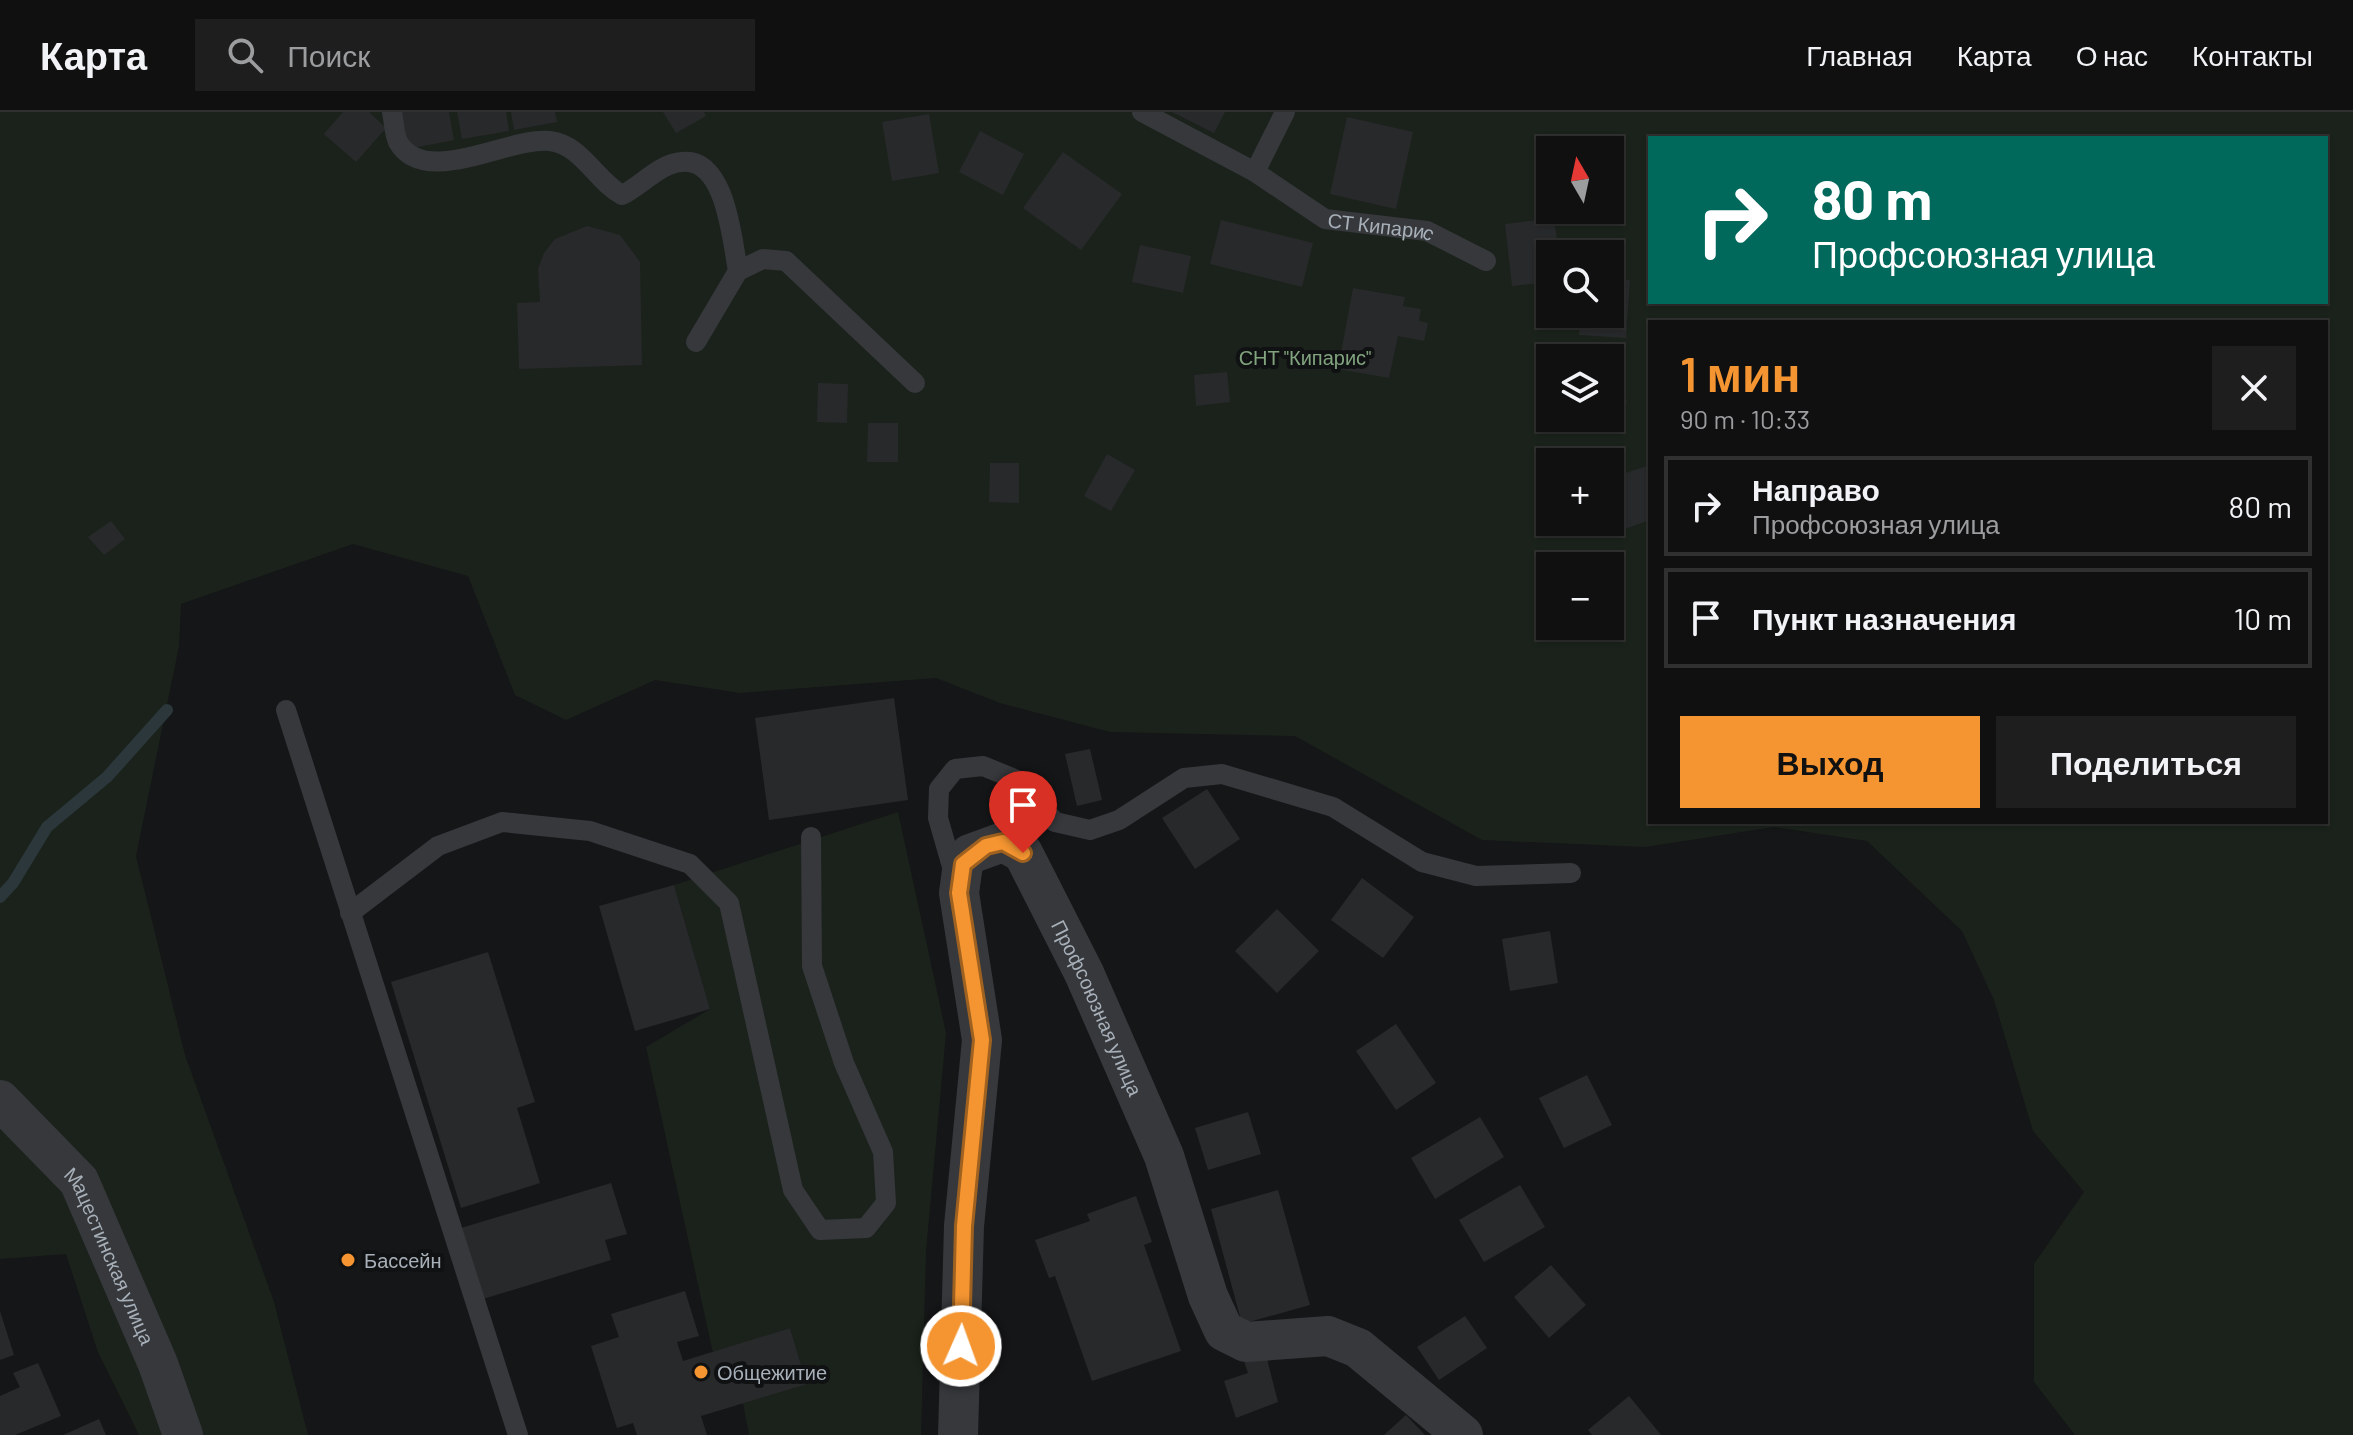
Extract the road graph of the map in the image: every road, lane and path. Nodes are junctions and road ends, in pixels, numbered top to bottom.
1 (392, 112) edge
2 (1142, 112) edge
3 (1285, 112) edge
4 (1255, 172) junction
5 (1486, 261) dead end
6 (738, 271) junction
7 (696, 342) dead end
8 (915, 383) dead end
9 (286, 710) dead end
10 (811, 837) dead end
11 (1571, 873) dead end
12 (959, 893) junction
13 (350, 913) junction
14 (0, 1100) edge
15 (183, 1435) edge
16 (518, 1435) edge
17 (958, 1435) edge
18 (1463, 1435) edge

1 - 6 lane
2 - 4 lane, СТ Кипарис
3 - 4 lane
4 - 5 lane, СТ Кипарис
6 - 7 lane
6 - 8 lane
9 - 13 lane
10 - 13 lane
11 - 12 lane
12 - 17 street, Профсоюзная улица
12 - 18 street, Профсоюзная улица
13 - 16 lane
14 - 15 street, Мацестинская улица

